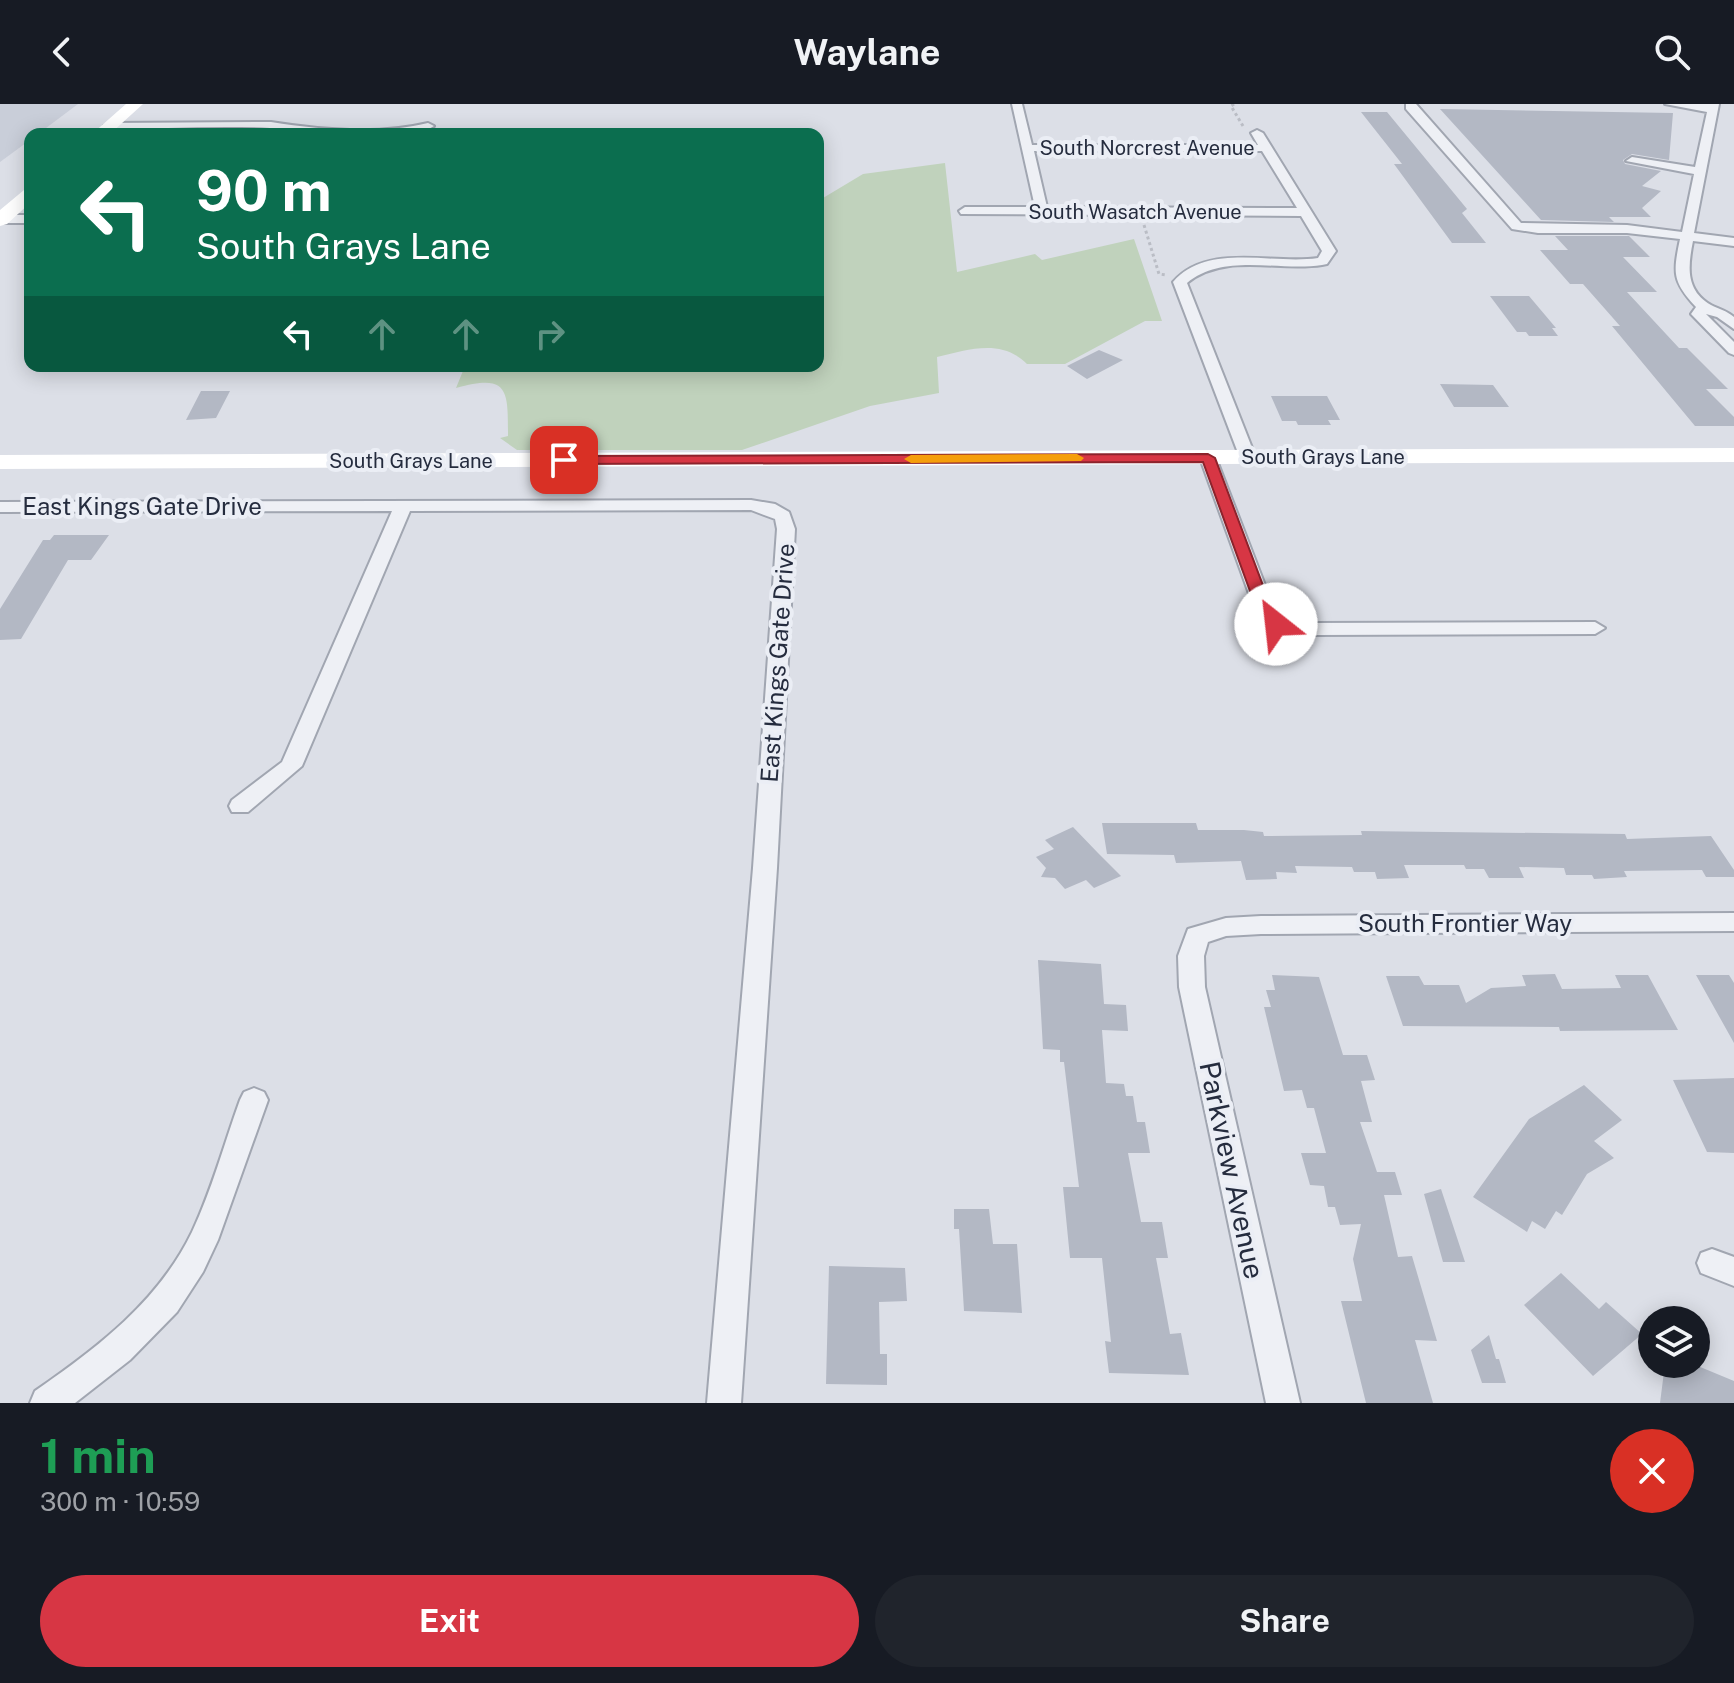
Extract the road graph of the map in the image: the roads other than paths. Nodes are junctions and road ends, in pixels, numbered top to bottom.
1 (135, 104) edge
2 (1017, 104) edge
3 (1411, 104) edge
4 (1670, 104) edge
5 (1713, 107) edge
6 (428, 126) dead end
7 (107, 128) edge
8 (171, 128) edge
9 (289, 128) edge
10 (420, 128) edge
11 (1257, 133) road end
12 (1028, 148) junction
13 (1266, 148) junction
14 (1632, 161) dead end
15 (1700, 171) junction
16 (24, 199) edge
17 (965, 211) dead end
18 (1042, 212) junction
19 (1305, 212) junction
20 (1, 219) edge
21 (24, 219) edge
22 (1689, 237) junction
23 (1734, 242) edge
24 (1704, 307) junction
25 (1734, 325) edge
26 (1734, 350) edge
27 (1734, 455) edge
28 (1208, 458) junction
29 (1248, 458) junction
30 (1, 464) edge
31 (403, 506) junction
32 (0, 507) edge
33 (1595, 628) dead end
34 (240, 806) dead end
35 (1734, 922) edge
36 (1197, 936) joint
37 (254, 1100) dead end
38 (47, 1403) edge
39 (724, 1403) edge
40 (1283, 1403) edge

1 - 7 street
2 - 12 street
3 - 22 street
4 - 5 street
5 - 15 street
6 - 10 street
8 - 9 street
11 - 13 street
12 - 13 street, South Norcrest Avenue
12 - 18 street
13 - 19 street
14 - 15 street
15 - 22 street
16 - 20 street
17 - 18 street, South Wasatch Avenue
18 - 19 street, South Wasatch Avenue
19 - 29 street
20 - 21 street
22 - 23 street
22 - 24 street
24 - 25 street
24 - 26 street
27 - 29 street, South Grays Lane
28 - 29 street, South Grays Lane
28 - 30 street, South Grays Lane
28 - 33 street
31 - 32 street, East Kings Gate Drive
31 - 34 street
31 - 39 street, East Kings Gate Drive
35 - 36 street, South Frontier Way
36 - 40 street, Parkview Avenue
37 - 38 street

